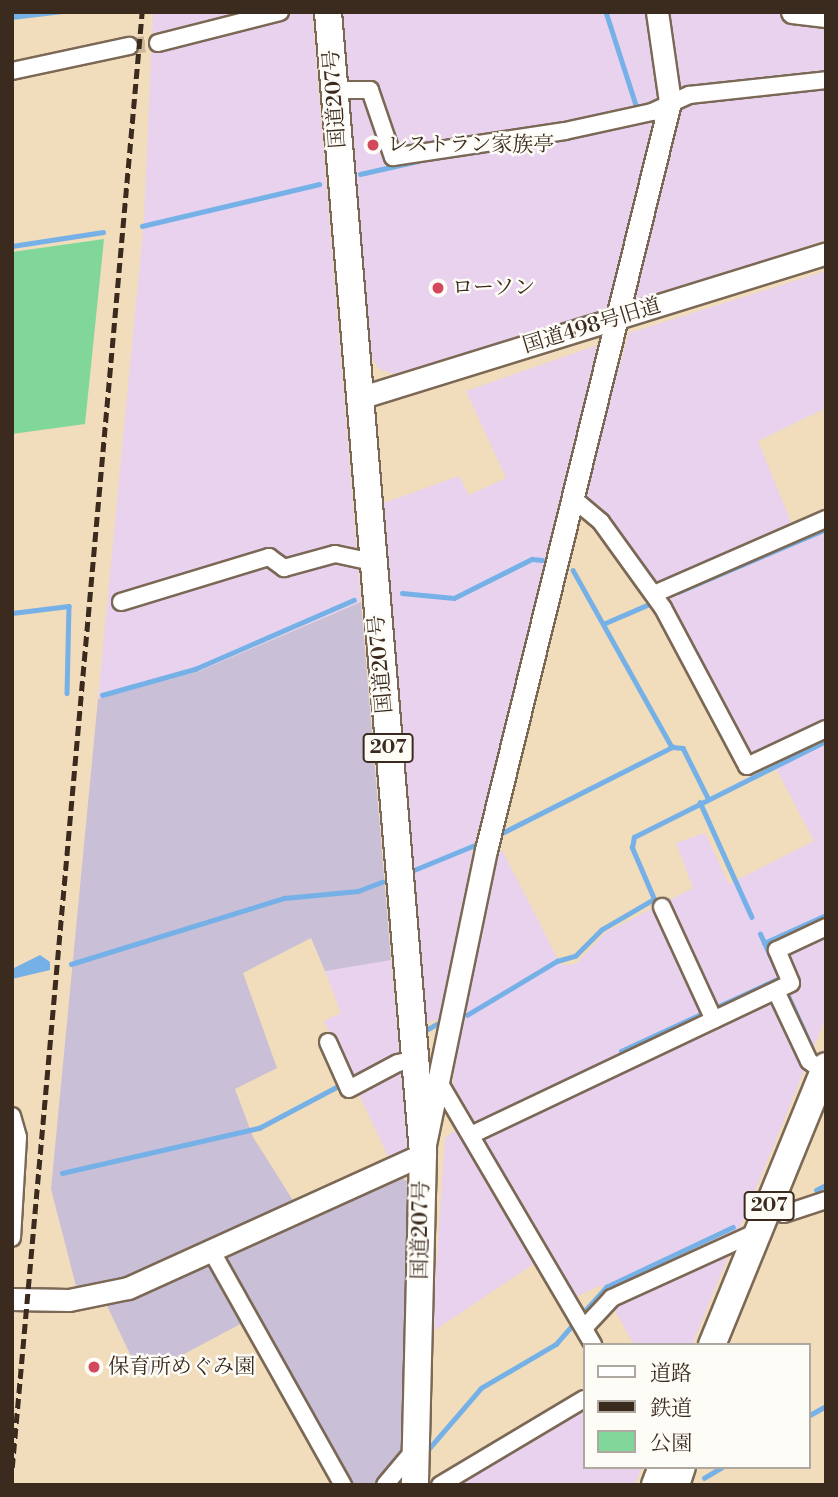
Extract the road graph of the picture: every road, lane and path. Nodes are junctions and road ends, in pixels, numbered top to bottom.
1 (280, 12) edge
2 (327, 12) edge
3 (657, 12) edge
4 (792, 12) edge
5 (818, 14) edge
6 (158, 43) tunnel mouth
7 (130, 46) tunnel mouth
8 (12, 71) edge
9 (826, 80) edge
10 (336, 90) junction
11 (670, 102) junction
12 (826, 253) edge
13 (618, 318) junction
14 (359, 398) junction
15 (575, 500) junction
16 (826, 519) edge
17 (373, 562) junction
18 (654, 594) junction
19 (121, 602) dead end
20 (826, 729) edge
21 (662, 907) dead end
22 (826, 927) edge
23 (776, 991) junction
24 (714, 1020) junction
25 (328, 1042) dead end
26 (415, 1059) junction
27 (825, 1069) edge
28 (439, 1082) junction
29 (826, 1114) edge
30 (12, 1116) edge
31 (471, 1135) junction
32 (423, 1154) junction
33 (826, 1200) edge
34 (784, 1214) junction
35 (759, 1231) junction
36 (12, 1238) edge
37 (211, 1251) junction
38 (12, 1298) edge
39 (580, 1322) junction
40 (592, 1343) edge
41 (713, 1343) edge
42 (732, 1343) edge
43 (582, 1400) edge
44 (418, 1446) junction
45 (343, 1485) edge
46 (385, 1485) edge
47 (415, 1485) edge
48 (440, 1485) edge

1 - 6 street
2 - 10 highway, 国道207号 / 207
3 - 11 street
4 - 5 street
7 - 8 street
9 - 11 street
10 - 11 street
10 - 14 highway, 国道207号 / 207
11 - 13 street
12 - 13 street, 国道498号旧道
13 - 14 street, 国道498号旧道
13 - 15 street
14 - 17 highway, 国道207号 / 207
15 - 18 street
15 - 28 street
16 - 18 street
17 - 19 street
17 - 26 highway, 国道207号 / 207
18 - 20 street
21 - 24 street
22 - 23 street
23 - 24 street
23 - 27 street
24 - 31 street
25 - 26 street
26 - 32 highway, 国道207号 / 207
27 - 35 highway, 207
28 - 31 street
28 - 32 street
29 - 34 highway, 207
30 - 36 street
31 - 39 street
32 - 37 street
32 - 44 highway, 国道207号 / 207
33 - 34 street
34 - 42 highway, 207
35 - 39 street
35 - 41 highway, 207
37 - 38 street
37 - 45 street
39 - 40 street
43 - 48 street
44 - 46 street
44 - 47 highway, 国道207号 / 207

